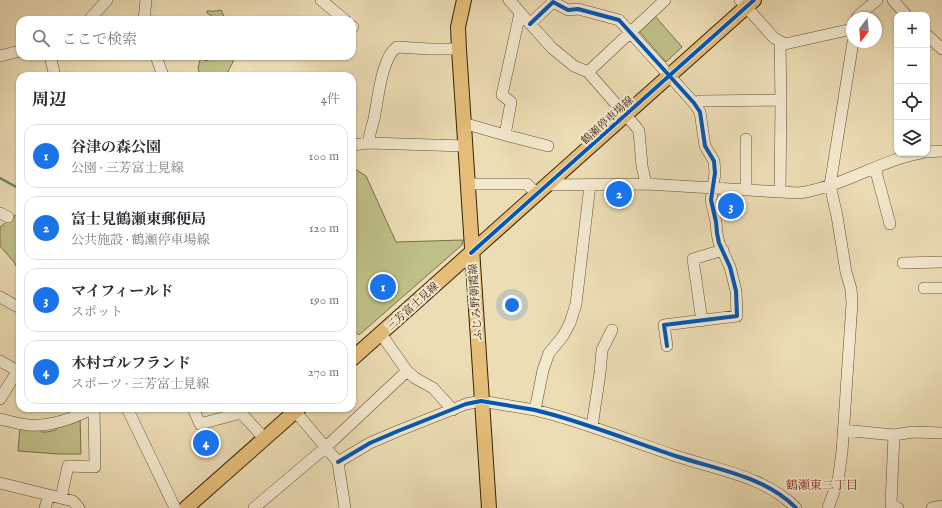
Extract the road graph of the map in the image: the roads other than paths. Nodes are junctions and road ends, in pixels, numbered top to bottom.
1 (107, 0) edge
2 (322, 0) edge
3 (464, 0) edge
4 (509, 0) edge
5 (665, 0) edge
6 (877, 0) edge
7 (893, 0) edge
8 (148, 2) edge
9 (747, 2) edge
10 (863, 12) edge
11 (903, 12) edge
12 (520, 13) junction
13 (93, 16) edge
14 (145, 16) edge
15 (341, 16) edge
16 (530, 24) junction
17 (846, 31) edge
18 (630, 32) junction
19 (930, 38) edge
20 (780, 42) junction
21 (852, 48) edge
22 (459, 49) junction
23 (942, 49) edge
24 (16, 52) edge
25 (0, 56) edge
26 (51, 60) edge
27 (157, 60) edge
28 (54, 72) edge
29 (162, 72) edge
30 (588, 72) junction
31 (669, 76) junction
32 (781, 100) junction
33 (694, 103) junction
34 (626, 115) junction
35 (463, 123) junction
36 (505, 135) junction
37 (746, 139) dead end
38 (369, 143) junction
39 (356, 145) edge
40 (465, 146) junction
41 (548, 146) dead end
42 (942, 151) edge
43 (930, 152) edge
44 (908, 156) edge
45 (875, 168) junction
46 (467, 184) junction
47 (646, 184) junction
48 (548, 185) junction
49 (590, 185) junction
50 (830, 185) junction
51 (713, 188) junction
52 (746, 190) junction
53 (780, 192) junction
54 (537, 194) junction
55 (890, 224) dead end
56 (723, 250) junction
57 (471, 253) junction
58 (942, 262) edge
59 (903, 263) dead end
60 (924, 288) dead end
61 (942, 288) edge
62 (0, 297) edge
63 (16, 306) edge
64 (702, 321) junction
65 (612, 330) dead end
66 (381, 334) junction
67 (667, 346) dead end
68 (356, 356) edge
69 (0, 361) edge
70 (16, 368) edge
71 (407, 371) junction
72 (16, 372) edge
73 (4, 384) edge
74 (0, 399) edge
75 (481, 401) junction
76 (453, 410) junction
77 (535, 410) junction
78 (86, 412) edge
79 (94, 412) edge
80 (129, 412) edge
81 (195, 412) edge
82 (235, 412) edge
83 (243, 412) edge
84 (295, 412) edge
85 (299, 412) edge
86 (0, 419) edge
87 (592, 426) junction
88 (843, 430) junction
89 (942, 433) edge
90 (894, 435) junction
91 (264, 438) junction
92 (326, 447) junction
93 (338, 462) junction
94 (0, 483) edge
95 (49, 495) junction
96 (61, 498) junction
97 (942, 506) edge
98 (831, 507) edge
99 (45, 508) edge
100 (79, 508) edge
101 (175, 508) edge
102 (186, 508) edge
103 (254, 508) edge
104 (345, 508) edge
105 (489, 508) edge
106 (796, 508) edge
107 (898, 508) edge
108 (932, 508) edge

1 - 13 street
2 - 15 street
3 - 22 main road, ふじみ野朝霞線
4 - 12 street
5 - 18 street
6 - 10 street
7 - 11 street
8 - 14 street
9 - 20 street
9 - 31 main road, 鶴瀬停車場線
12 - 16 street
12 - 36 street
16 - 18 street
16 - 30 street
17 - 20 street
18 - 30 street
18 - 31 street
19 - 23 street
20 - 32 street
21 - 50 street
22 - 35 main road, ふじみ野朝霞線
22 - 38 street
24 - 25 street
26 - 28 street
27 - 29 street
30 - 34 street
31 - 33 street
31 - 34 main road, 鶴瀬停車場線
32 - 33 street
32 - 53 street
33 - 51 street
34 - 47 street
34 - 48 main road, 鶴瀬停車場線
35 - 36 street
35 - 40 main road, ふじみ野朝霞線
36 - 41 street
37 - 52 street
38 - 39 street
38 - 40 street
40 - 46 main road, ふじみ野朝霞線
42 - 43 street
44 - 45 street
45 - 50 street
45 - 55 street
46 - 54 street
46 - 57 main road, ふじみ野朝霞線
47 - 49 street
47 - 51 street
48 - 49 street
48 - 54 main road, 鶴瀬停車場線
49 - 77 street
50 - 53 street
50 - 88 street
51 - 52 street
51 - 56 street
52 - 53 street
54 - 57 main road, 鶴瀬停車場線
56 - 64 street
56 - 64 street
57 - 66 main road, 三芳富士見線
57 - 75 main road, ふじみ野朝霞線
58 - 59 street
60 - 61 street
62 - 63 street
64 - 67 street
65 - 87 street
66 - 68 main road, 三芳富士見線
66 - 71 street
69 - 70 street
71 - 76 street
71 - 92 street
72 - 73 street
73 - 74 street
75 - 76 street
75 - 77 street
75 - 105 main road, ふじみ野朝霞線
76 - 93 street
77 - 87 street
78 - 86 street
79 - 96 street
80 - 101 street
81 - 82 street
83 - 91 street
84 - 91 main road
85 - 92 street
87 - 106 street
88 - 90 street
88 - 98 street
89 - 90 street
90 - 107 street
91 - 102 main road
92 - 93 street
92 - 103 street
93 - 104 street
94 - 95 street
95 - 96 street
95 - 99 street
96 - 100 street
97 - 108 street

